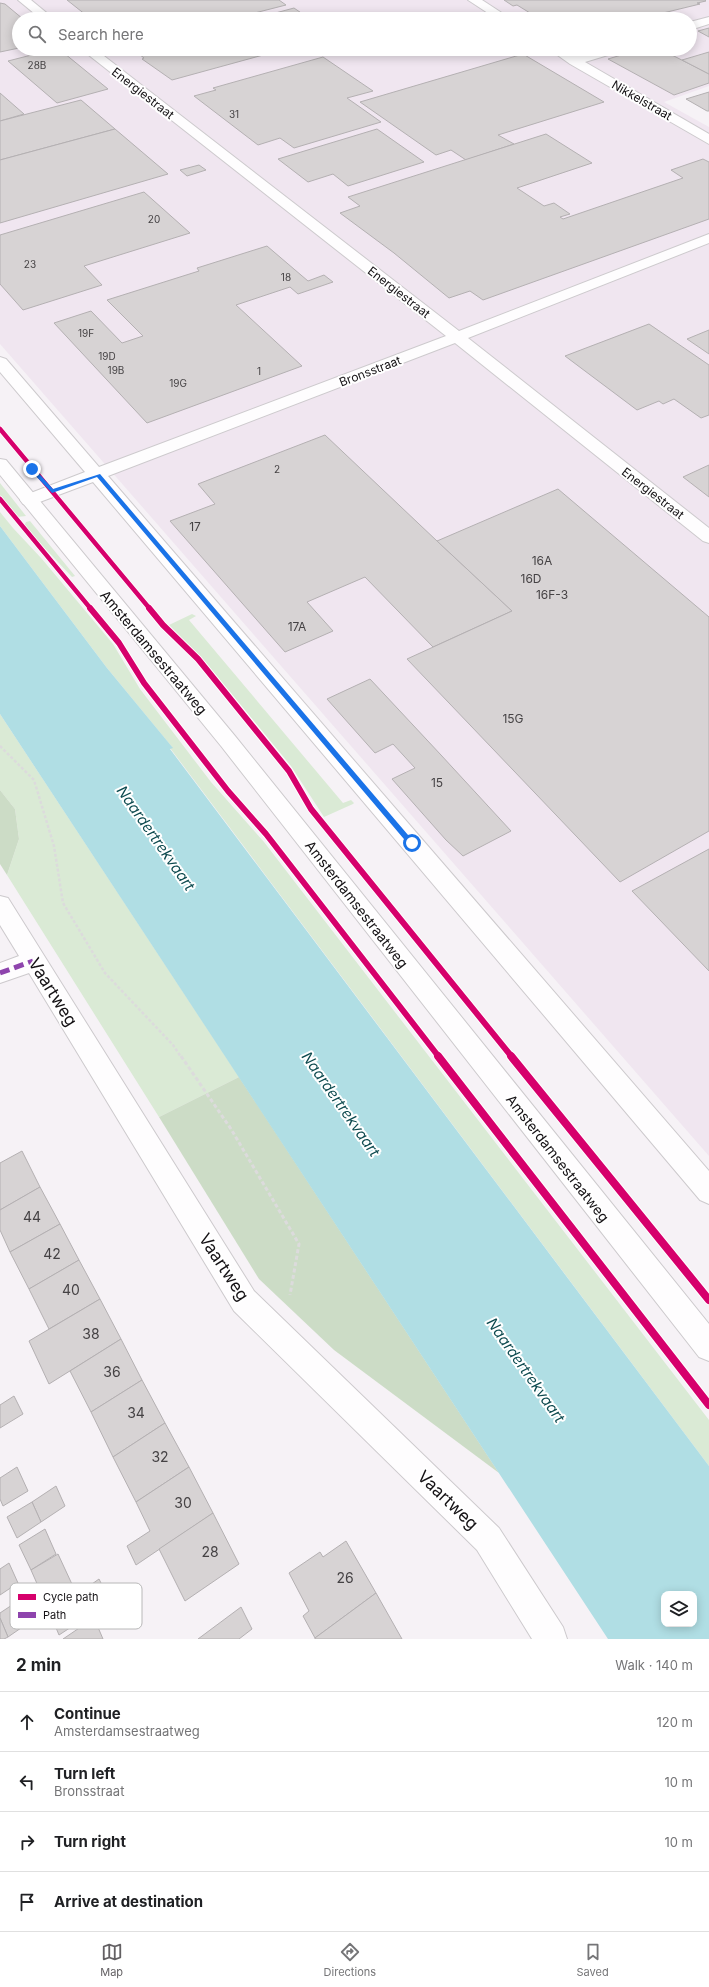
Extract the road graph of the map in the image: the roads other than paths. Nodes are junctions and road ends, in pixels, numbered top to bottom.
1 (24, 0) edge
2 (474, 0) edge
3 (39, 12) edge
4 (494, 12) edge
5 (709, 20) edge
6 (697, 24) edge
7 (96, 56) edge
8 (566, 56) edge
9 (591, 56) edge
10 (574, 61) junction
11 (709, 140) edge
12 (709, 238) edge
13 (457, 337) junction
14 (0, 362) edge
15 (0, 464) edge
16 (98, 475) junction
17 (29, 500) junction
18 (709, 537) edge
19 (0, 905) edge
20 (33, 961) junction
21 (0, 973) edge
22 (709, 1191) edge
23 (709, 1347) edge
24 (551, 1639) edge

1 - 3 street
2 - 4 street
5 - 6 street
7 - 13 street, Energiestraat
8 - 10 street, Nikkelstraat
9 - 10 street
10 - 11 street, Nikkelstraat
12 - 13 street, Bronsstraat
13 - 16 street, Bronsstraat
13 - 18 street, Energiestraat
14 - 16 street
15 - 17 street, Amsterdamsestraatweg
16 - 17 street, Bronsstraat
16 - 22 street
17 - 23 street, Amsterdamsestraatweg
19 - 20 street, Vaartweg
20 - 21 street
20 - 24 street, Vaartweg

